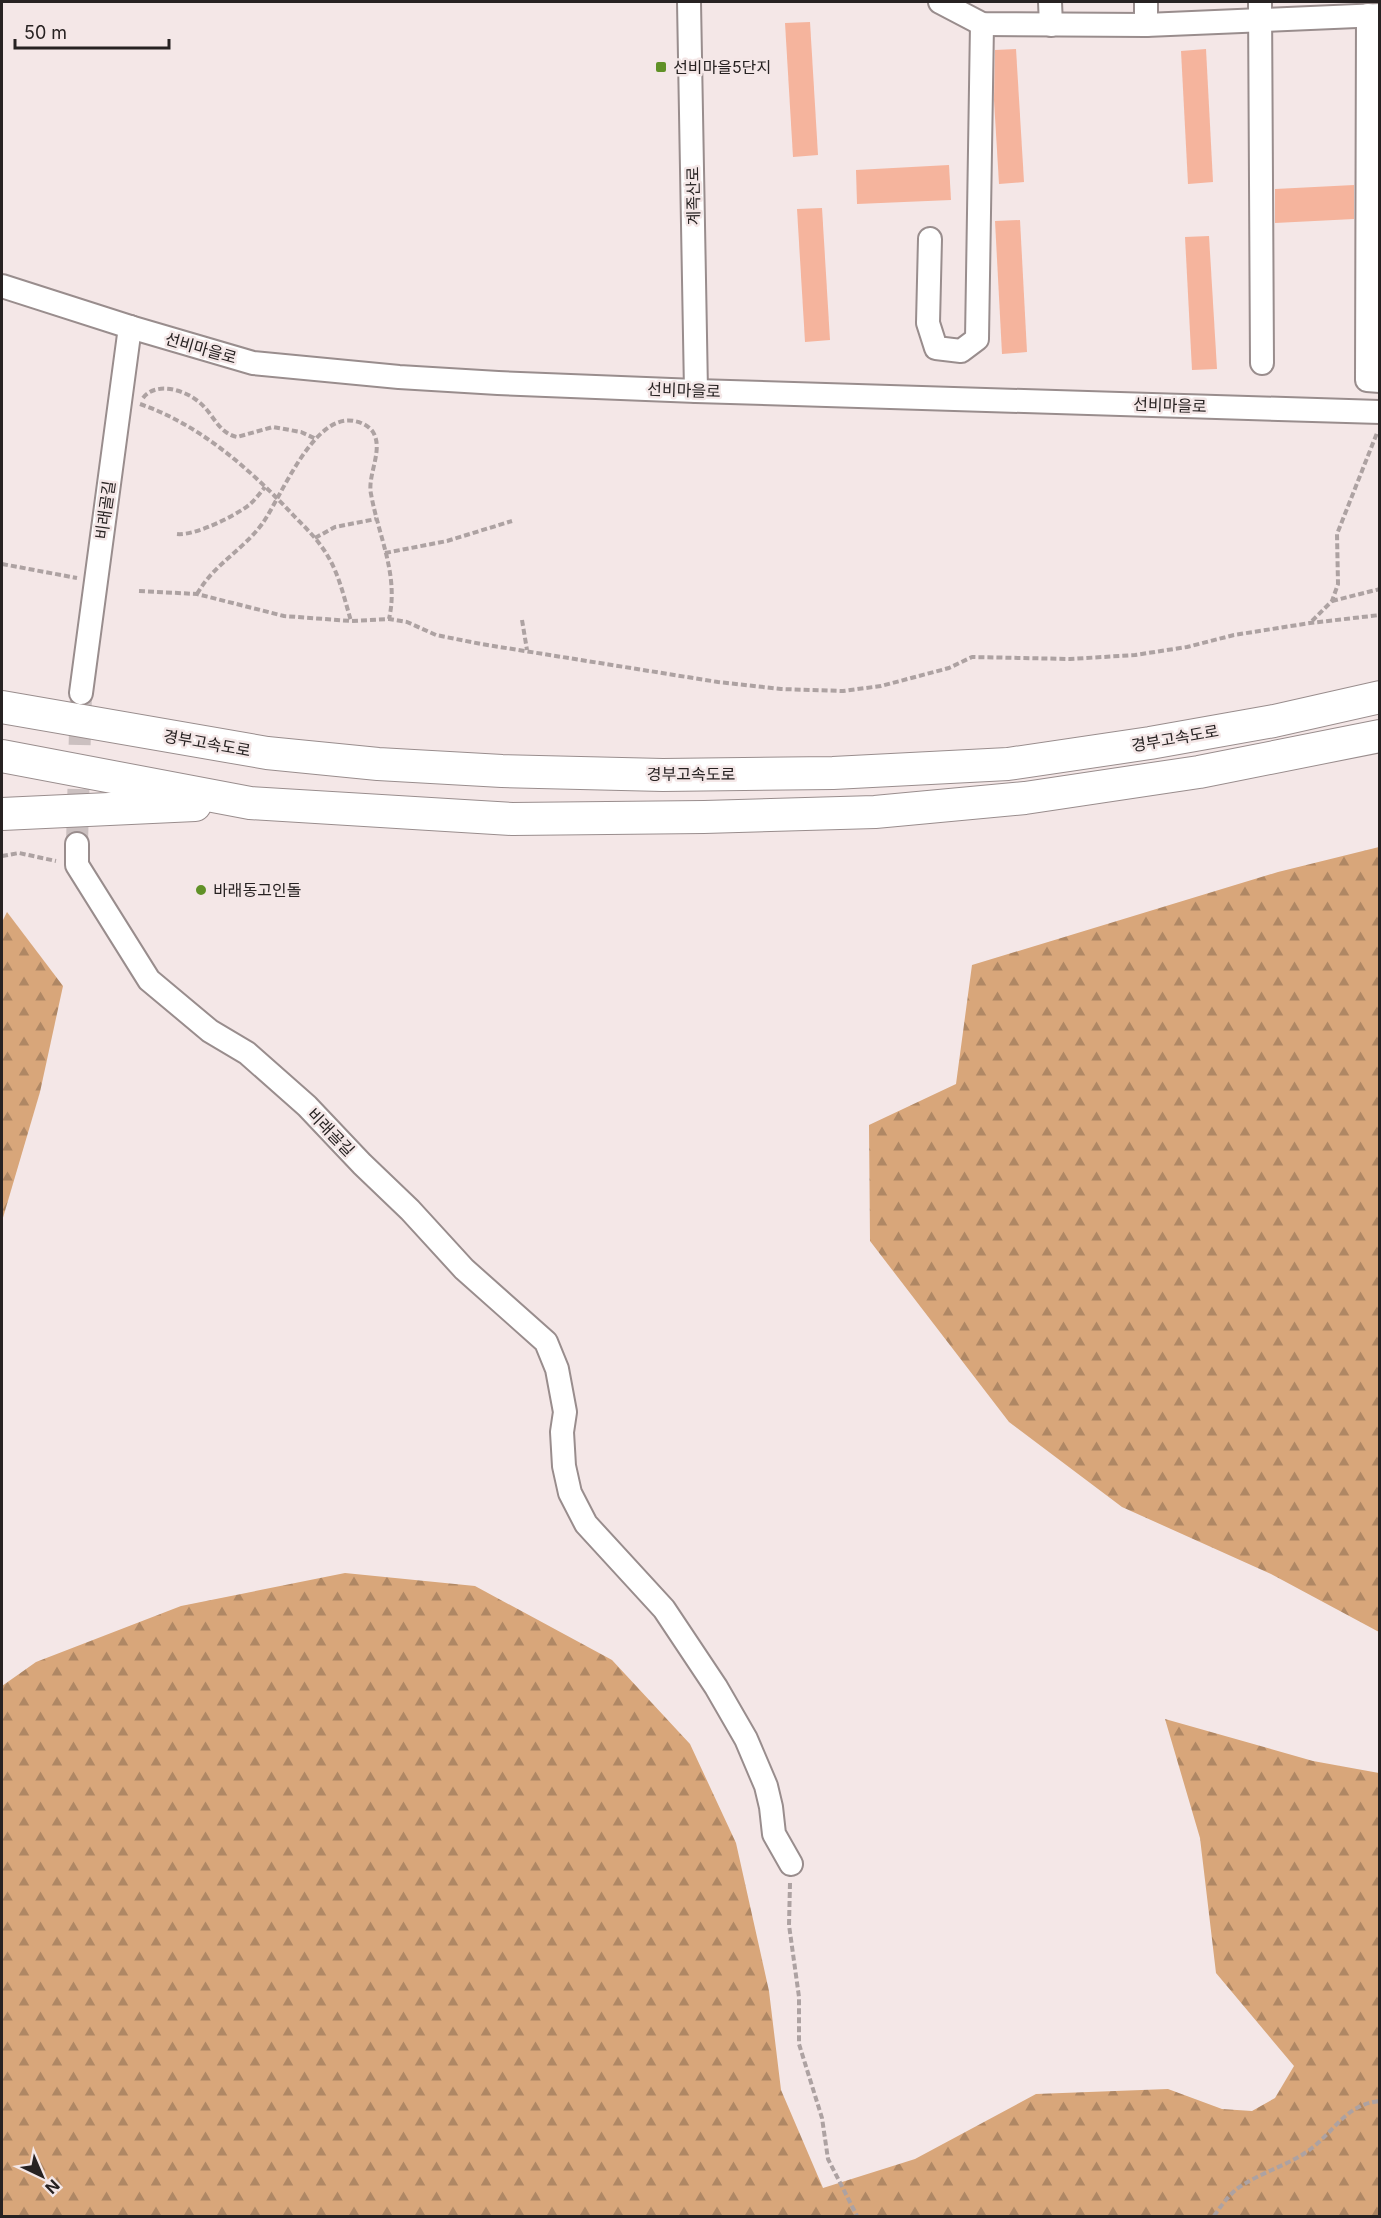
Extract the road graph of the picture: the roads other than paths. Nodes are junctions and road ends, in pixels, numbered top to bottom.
1 (689, 2) edge
2 (940, 2) edge
3 (1050, 2) edge
4 (1146, 2) edge
5 (1261, 11) edge
6 (1363, 12) edge
7 (982, 24) junction
8 (1051, 25) junction
9 (1146, 25) junction
10 (930, 239) dead end
11 (2, 285) edge
12 (130, 327) junction
13 (1262, 363) dead end
14 (1380, 381) edge
15 (696, 391) junction
16 (1380, 412) edge
17 (2, 690) edge
18 (81, 693) tunnel mouth
19 (1380, 697) edge
20 (2, 707) edge
21 (1380, 736) edge
22 (267, 753) junction
23 (2, 756) edge
24 (250, 803) junction
25 (2, 814) edge
26 (77, 854) tunnel mouth
27 (791, 1864) road end

1 - 15 street, 계족산로
2 - 7 street
3 - 8 street
4 - 9 street
5 - 6 street
5 - 9 street
5 - 13 street
6 - 14 street
7 - 8 street
7 - 10 street
8 - 9 street
11 - 12 street, 선비마을로
12 - 15 street, 선비마을로
12 - 18 street, 비래골길
15 - 16 street, 선비마을로
17 - 22 highway
19 - 22 highway, 경부고속도로
20 - 22 highway, 경부고속도로
21 - 24 highway
23 - 24 highway
24 - 25 highway
26 - 27 street, 비래골길

